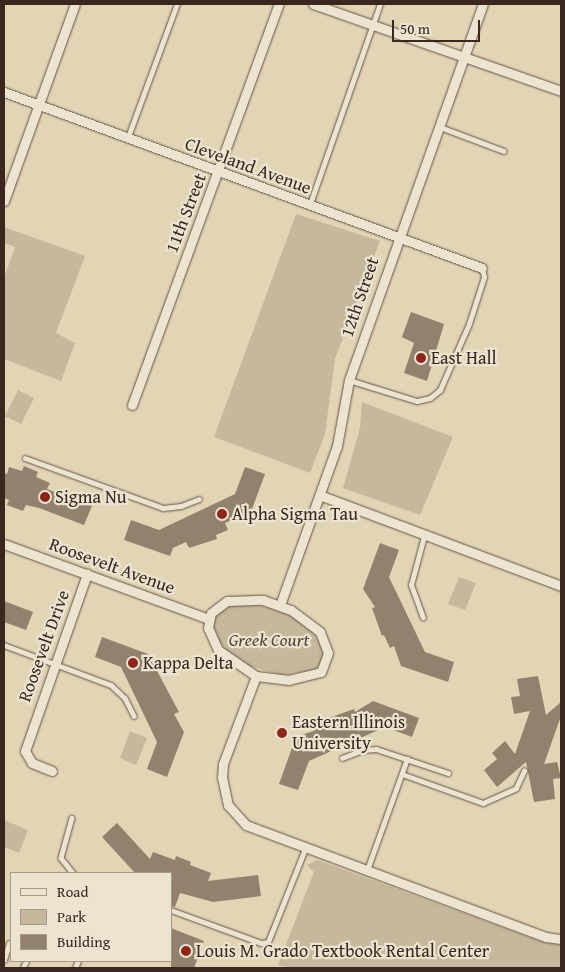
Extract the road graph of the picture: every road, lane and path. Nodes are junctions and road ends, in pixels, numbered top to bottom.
1 (75, 4) edge
2 (178, 4) edge
3 (279, 4) edge
4 (313, 4) edge
5 (380, 4) edge
6 (483, 4) edge
7 (372, 26) junction
8 (463, 59) junction
9 (561, 91) edge
10 (4, 92) edge
11 (39, 105) junction
12 (438, 127) junction
13 (128, 137) junction
14 (504, 151) dead end
15 (219, 174) junction
16 (4, 201) edge
17 (309, 205) junction
18 (398, 237) junction
19 (482, 268) joint
20 (349, 380) junction
21 (132, 405) dead end
22 (25, 458) dead end
23 (322, 496) junction
24 (198, 499) dead end
25 (424, 536) junction
26 (4, 544) edge
27 (87, 574) junction
28 (561, 586) edge
29 (280, 605) junction
30 (423, 618) dead end
31 (208, 619) junction
32 (4, 645) edge
33 (55, 664) junction
34 (256, 676) junction
35 (134, 716) dead end
36 (342, 758) dead end
37 (407, 759) junction
38 (52, 771) dead end
39 (524, 771) dead end
40 (448, 773) dead end
41 (402, 774) junction
42 (72, 818) dead end
43 (305, 849) junction
44 (366, 871) junction
45 (72, 872) edge
46 (172, 910) edge
47 (561, 939) edge
48 (9, 944) dead end
49 (4, 960) edge

1 - 11 street
2 - 13 lane
3 - 15 street, 11th Street
4 - 7 street
5 - 7 lane
6 - 8 street, 12th Street
7 - 8 street
7 - 17 lane
8 - 9 street
8 - 12 street, 12th Street
10 - 11 street, Cleveland Avenue
11 - 13 street, Cleveland Avenue
11 - 16 street
12 - 14 lane
12 - 18 street, 12th Street
13 - 15 street, Cleveland Avenue
15 - 17 street, Cleveland Avenue
15 - 21 street, 11th Street
17 - 18 street, Cleveland Avenue
18 - 19 street, Cleveland Avenue
18 - 20 street, 12th Street
19 - 20 lane
20 - 23 street, 12th Street
22 - 24 lane
23 - 25 street
23 - 29 street, 12th Street
25 - 28 street
25 - 30 lane
26 - 27 street, Roosevelt Avenue
27 - 31 street, Roosevelt Avenue
27 - 33 street, Roosevelt Drive
29 - 31 street
29 - 34 street
31 - 34 street
32 - 33 lane
33 - 35 lane
33 - 38 street, Roosevelt Drive
34 - 43 street
36 - 37 lane
37 - 40 lane
37 - 41 lane
39 - 41 lane
41 - 44 lane
42 - 45 lane
43 - 44 street
43 - 46 lane
44 - 47 street
48 - 49 lane

